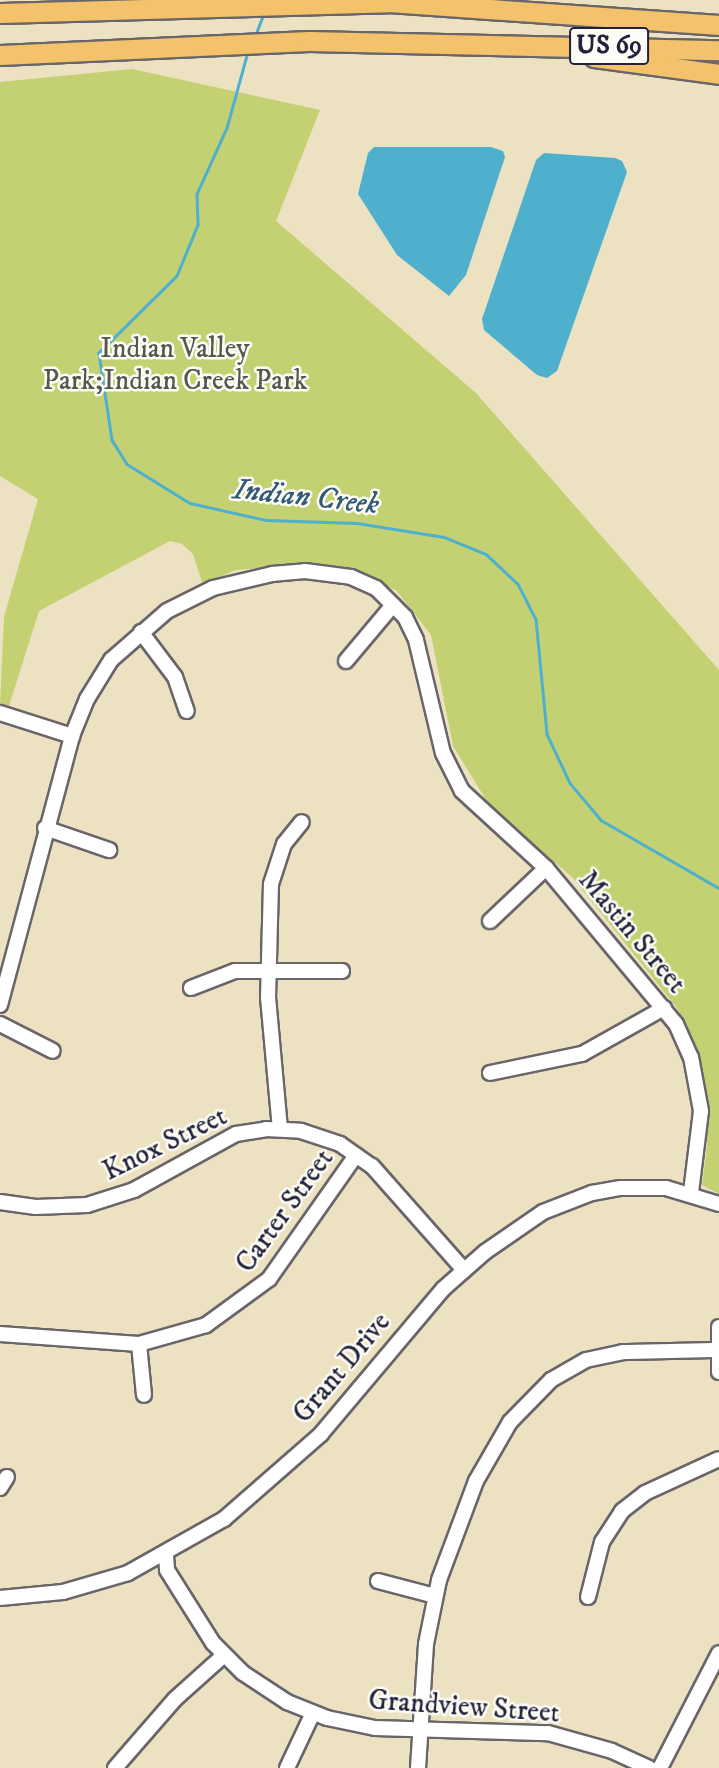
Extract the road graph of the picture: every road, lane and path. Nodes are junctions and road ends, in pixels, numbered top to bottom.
1 (315, 2) edge
2 (0, 13) edge
3 (719, 25) edge
4 (499, 43) junction
5 (719, 50) edge
6 (0, 55) edge
7 (719, 74) edge
8 (393, 605) junction
9 (141, 632) junction
10 (346, 661) dead end
11 (187, 711) dead end
12 (0, 713) edge
13 (72, 737) junction
14 (302, 822) dead end
15 (45, 828) junction
16 (109, 850) dead end
17 (546, 868) junction
18 (490, 921) dead end
19 (269, 969) junction
20 (342, 971) dead end
21 (191, 988) dead end
22 (0, 1005) edge
23 (664, 1008) junction
24 (0, 1024) edge
25 (53, 1051) dead end
26 (490, 1073) dead end
27 (281, 1129) junction
28 (356, 1155) junction
29 (691, 1193) junction
30 (0, 1202) edge
31 (719, 1204) edge
32 (464, 1270) junction
33 (719, 1327) edge
34 (0, 1334) edge
35 (139, 1344) junction
36 (718, 1350) edge
37 (719, 1372) edge
38 (144, 1395) dead end
39 (719, 1459) edge
40 (166, 1555) junction
41 (378, 1581) dead end
42 (435, 1596) junction
43 (587, 1597) dead end
44 (0, 1598) edge
45 (719, 1653) edge
46 (224, 1654) junction
47 (313, 1713) junction
48 (420, 1730) junction
49 (115, 1768) edge
50 (287, 1768) edge
51 (418, 1768) edge
52 (649, 1768) edge
53 (660, 1768) edge

1 - 2 highway, US 69
1 - 3 highway, US 69
4 - 5 highway, US 69
4 - 6 highway, US 69
4 - 7 highway
8 - 9 street, Mastin Street
8 - 10 street
8 - 17 street, Mastin Street
9 - 11 street
9 - 13 street, Mastin Street
12 - 13 street
13 - 15 street, Mastin Street
14 - 19 street
15 - 16 street
15 - 22 street, Mastin Street
17 - 18 street, Mastin Street
17 - 23 street, Mastin Street
19 - 20 street
19 - 21 street
19 - 27 street
23 - 26 street
23 - 29 street, Mastin Street
24 - 25 street
27 - 28 street, Knox Street
27 - 30 street, Knox Street
28 - 32 street, Knox Street
28 - 35 street, Carter Street
29 - 31 street, Grant Drive
29 - 32 street, Grant Drive
32 - 40 street, Grant Drive
33 - 36 street
34 - 35 street, Carter Street
35 - 38 street
36 - 37 street
36 - 42 street
39 - 43 street
40 - 44 street, Grant Drive
40 - 46 street, Grandview Street
41 - 42 street
42 - 48 street
45 - 53 street
46 - 47 street, Grandview Street
46 - 49 street
47 - 48 street, Grandview Street
47 - 50 street
48 - 51 street
48 - 52 street, Grandview Street

